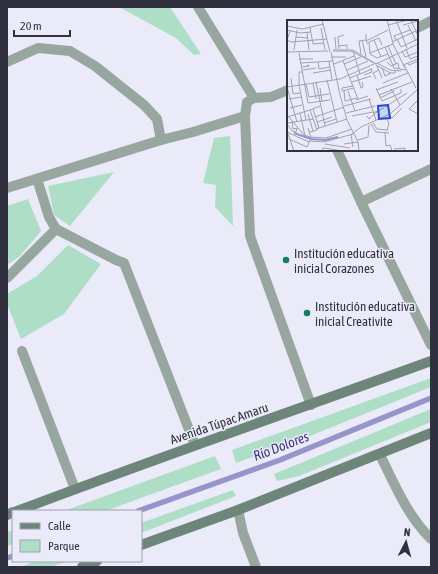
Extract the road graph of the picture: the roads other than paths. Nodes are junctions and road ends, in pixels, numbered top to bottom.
1 (198, 7) edge
2 (431, 21) edge
3 (418, 28) edge
4 (7, 62) edge
5 (287, 90) edge
6 (254, 98) junction
7 (245, 116) junction
8 (161, 140) junction
9 (337, 151) edge
10 (431, 169) edge
11 (38, 179) junction
12 (7, 188) edge
13 (361, 202) junction
14 (56, 229) junction
15 (7, 278) edge
16 (431, 345) edge
17 (22, 351) dead end
18 (431, 360) edge
19 (311, 405) junction
20 (431, 434) edge
21 (195, 445) junction
22 (380, 455) junction
23 (75, 489) junction
24 (20, 510) edge
25 (238, 510) junction
26 (431, 539) edge
27 (142, 545) edge
28 (94, 562) edge
29 (82, 567) edge
30 (256, 567) edge

1 - 6 street
2 - 3 street
4 - 8 street
5 - 6 street
6 - 7 street
7 - 8 street
7 - 19 street
8 - 11 street
9 - 13 street
10 - 13 street
11 - 12 street
11 - 14 street
13 - 16 street
14 - 15 street
14 - 21 street
17 - 23 street
18 - 19 street, Avenida Túpac Amaru
19 - 21 street, Avenida Túpac Amaru
20 - 22 street
21 - 23 street, Avenida Túpac Amaru
22 - 25 street
22 - 26 street
23 - 24 street, Avenida Túpac Amaru
25 - 27 street
25 - 30 street
28 - 29 street

